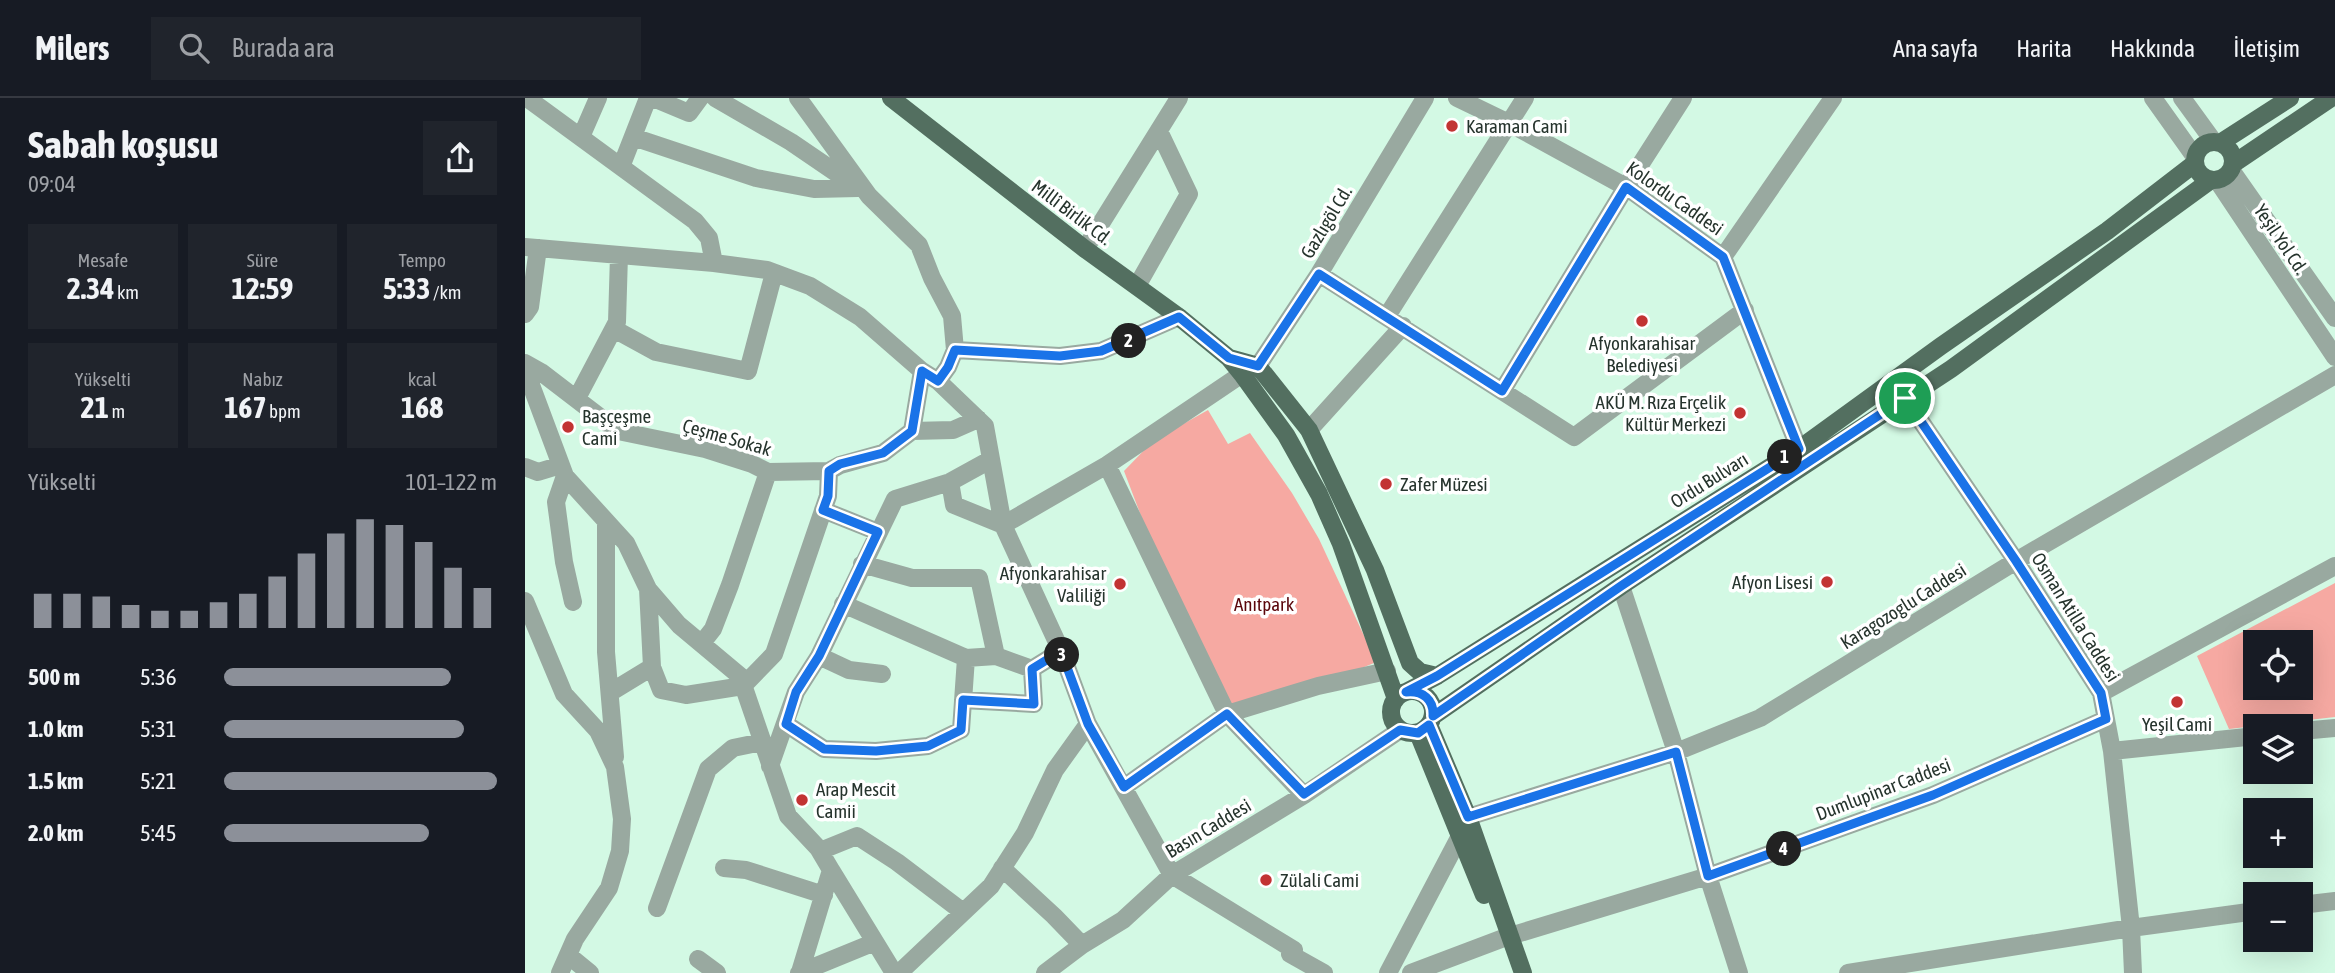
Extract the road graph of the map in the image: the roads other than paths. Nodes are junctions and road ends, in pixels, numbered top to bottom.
1 (527, 98) edge
2 (598, 98) edge
3 (647, 98) edge
4 (653, 98) edge
5 (700, 98) edge
6 (715, 98) edge
7 (798, 98) edge
8 (1179, 98) edge
9 (1425, 98) edge
10 (1457, 98) edge
11 (1525, 98) edge
12 (1683, 98) edge
13 (1833, 98) edge
14 (2153, 98) edge
15 (2182, 98) edge
16 (2290, 98) edge
17 (2332, 98) edge
18 (902, 101) edge
19 (1509, 123) junction
20 (1159, 131) junction
21 (581, 137) junction
22 (633, 137) junction
23 (2217, 143) junction
24 (2195, 161) junction
25 (621, 167) junction
26 (2223, 173) junction
27 (1626, 187) junction
28 (863, 192) junction
29 (532, 247) edge
30 (1085, 249) junction
31 (619, 255) junction
32 (1723, 257) junction
33 (525, 263) edge
34 (714, 263) junction
35 (774, 273) junction
36 (1319, 274) junction
37 (1137, 286) junction
38 (1745, 310) junction
39 (525, 314) edge
40 (1387, 316) junction
41 (1179, 317) junction
42 (2335, 318) edge
43 (1403, 326) junction
44 (614, 328) junction
45 (955, 350) junction
46 (2335, 357) edge
47 (525, 363) edge
48 (525, 369) edge
49 (1250, 370) junction
50 (922, 371) junction
51 (2335, 375) edge
52 (938, 381) junction
53 (1502, 391) junction
54 (577, 398) junction
55 (1905, 398) junction
56 (531, 405) edge
57 (978, 419) junction
58 (1309, 430) junction
59 (912, 431) junction
60 (1799, 449) junction
61 (990, 460) junction
62 (1107, 465) junction
63 (525, 467) edge
64 (563, 471) junction
65 (829, 471) junction
66 (768, 472) junction
67 (950, 482) junction
68 (823, 510) junction
69 (606, 523) junction
70 (1003, 525) junction
71 (878, 532) junction
72 (2016, 561) junction
73 (862, 564) junction
74 (2335, 566) edge
75 (1621, 586) junction
76 (648, 589) junction
77 (525, 601) edge
78 (573, 602) dead end
79 (843, 604) junction
80 (702, 643) junction
81 (1061, 651) junction
82 (819, 656) junction
83 (996, 656) junction
84 (967, 658) junction
85 (652, 667) junction
86 (1032, 669) junction
87 (1387, 671) junction
88 (882, 674) dead end
89 (1437, 676) junction
90 (743, 686) junction
91 (611, 692) junction
92 (2101, 693) junction
93 (1401, 695) junction
94 (963, 700) junction
95 (1227, 714) junction
96 (2106, 719) junction
97 (786, 724) junction
98 (1088, 724) junction
99 (1420, 726) junction
100 (2335, 728) edge
101 (2313, 730) edge
102 (2243, 737) edge
103 (762, 742) junction
104 (2112, 751) junction
105 (1676, 752) junction
106 (770, 766) junction
107 (615, 767) junction
108 (1124, 787) junction
109 (1304, 794) junction
110 (1468, 817) junction
111 (1460, 836) junction
112 (820, 851) junction
113 (724, 868) dead end
114 (1002, 868) junction
115 (831, 870) junction
116 (1172, 874) junction
117 (1708, 876) junction
118 (824, 895) junction
119 (2335, 901) edge
120 (2313, 904) edge
121 (657, 908) dead end
122 (963, 912) junction
123 (2243, 913) edge
124 (2130, 928) junction
125 (1506, 938) junction
126 (876, 942) junction
127 (1082, 945) junction
128 (568, 955) junction
129 (698, 960) dead end
130 (560, 973) edge
131 (590, 973) edge
132 (717, 973) edge
133 (799, 973) edge
134 (897, 973) edge
135 (1045, 973) edge
136 (1324, 973) edge
137 (1388, 973) edge
138 (1411, 973) edge
139 (1513, 973) edge
140 (1523, 973) edge
141 (1739, 973) edge
142 (1848, 973) edge
143 (2133, 973) edge

1 - 21 street
2 - 21 street
3 - 22 street
4 - 5 street
6 - 28 street
7 - 28 street
8 - 20 street
9 - 36 street, Gazlıgöl Cd.
10 - 19 street, Kolordu Caddesi
11 - 19 street
12 - 27 street
13 - 32 street
14 - 24 street
15 - 23 street
16 - 23 main road, Ordu Bulvarı
17 - 26 main road, Ordu Bulvarı
18 - 30 main road, Millî Birlik Cd.
19 - 27 street, Kolordu Caddesi
19 - 40 street
20 - 30 street
20 - 37 street
21 - 25 street
22 - 25 street
22 - 28 street
23 - 24 main road, Ordu Bulvarı
23 - 26 main road
24 - 26 main road
24 - 60 main road, Ordu Bulvarı
25 - 34 street
26 - 42 street, Yeşil Yol Cd.
26 - 46 street, Yeşil Yol Cd.
26 - 55 main road, Ordu Bulvarı
27 - 32 street, Kolordu Caddesi
27 - 53 street
28 - 45 street
29 - 31 street
29 - 33 street
29 - 39 street
30 - 37 main road, Millî Birlik Cd.
31 - 34 street
31 - 44 street
32 - 38 street, Kolordu Caddesi
34 - 35 street
35 - 44 street
35 - 50 street
36 - 40 street
36 - 49 street, Gazlıgöl Cd.
37 - 41 main road, Millî Birlik Cd.
38 - 53 street
38 - 60 street, Kolordu Caddesi
40 - 43 street
41 - 45 street
41 - 49 main road, Millî Birlik Cd.
43 - 53 street
43 - 58 street
44 - 54 street
45 - 52 street
47 - 54 street, Çeşme Sokak
48 - 56 street
49 - 58 main road, Millî Birlik Cd.
49 - 62 street
49 - 87 main road, Millî Birlik Cd.
50 - 52 street
50 - 59 street
51 - 72 street, Karagozoglu Caddesi
52 - 57 street
54 - 66 street, Çeşme Sokak
55 - 72 street, Osman Atilla Caddesi
55 - 75 main road, Ordu Bulvarı
56 - 64 street
57 - 59 street
57 - 61 street
58 - 89 main road, Millî Birlik Cd.
59 - 65 street, Çeşme Sokak
60 - 89 main road, Ordu Bulvarı
61 - 67 street
61 - 70 street
62 - 70 street
62 - 95 street
63 - 64 street
64 - 69 street
64 - 78 street
65 - 66 street, Çeşme Sokak
65 - 68 street
66 - 80 street
67 - 70 street
67 - 71 street
68 - 71 street
68 - 90 street
69 - 76 street
69 - 91 street
70 - 81 street
71 - 73 street
72 - 92 street, Osman Atilla Caddesi
72 - 105 street, Karagozoglu Caddesi
73 - 79 street
73 - 83 street
74 - 92 street
75 - 99 main road, Ordu Bulvarı
75 - 105 street
76 - 80 street
76 - 85 street
77 - 107 street
79 - 82 street
79 - 84 street
80 - 90 street
81 - 86 street
81 - 98 street
82 - 88 street
82 - 97 street
83 - 84 street
83 - 86 street
84 - 94 street
85 - 90 street
85 - 91 street
86 - 94 street
87 - 93 main road, Millî Birlik Cd.
87 - 95 street
89 - 93 main road, Ordu Bulvarı
90 - 103 street
91 - 107 street
92 - 96 street, Osman Atilla Caddesi
93 - 99 main road
93 - 99 main road
94 - 97 street
95 - 108 street
95 - 109 street
96 - 104 street, Osman Atilla Caddesi
96 - 117 street, Dumlupinar Caddesi
97 - 106 street
98 - 108 street
98 - 114 street
99 - 109 street, Basın Caddesi
99 - 110 main road
99 - 111 main road
100 - 101 street
102 - 104 street
103 - 106 street
103 - 121 street
104 - 124 street, Osman Atilla Caddesi
105 - 110 street, Karagozoglu Caddesi
105 - 117 street
106 - 112 street
107 - 128 street
108 - 116 street
109 - 116 street, Basın Caddesi
110 - 125 main road
111 - 125 main road
111 - 137 street
112 - 115 street
112 - 122 street
113 - 118 street
114 - 122 street
114 - 127 street
115 - 118 street
115 - 126 street
116 - 127 street, Basın Caddesi
116 - 136 street
117 - 125 street, Dumlupinar Caddesi
117 - 141 street
118 - 133 street
119 - 120 street
122 - 134 street
123 - 124 street
124 - 142 street
124 - 143 street, Osman Atilla Caddesi
125 - 138 street, Dumlupinar Caddesi
125 - 139 main road
125 - 140 main road
126 - 133 street
126 - 134 street
127 - 135 street, Basın Caddesi
128 - 130 street
128 - 131 street
129 - 132 street

